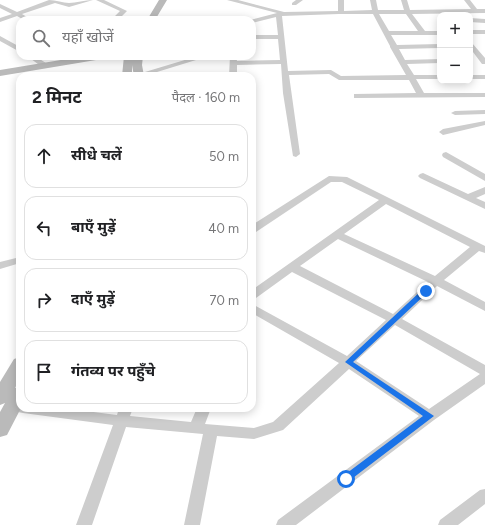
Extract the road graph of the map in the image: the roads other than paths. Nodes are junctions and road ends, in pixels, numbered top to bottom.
1 (90, 0) edge
2 (99, 0) edge
3 (163, 0) edge
4 (171, 0) edge
5 (230, 0) edge
6 (300, 0) edge
7 (341, 0) edge
8 (373, 0) edge
9 (404, 0) edge
10 (467, 0) edge
11 (54, 1) edge
12 (294, 4) dead end
13 (0, 6) edge
14 (440, 10) edge
15 (475, 11) junction
16 (485, 11) edge
17 (375, 12) junction
18 (408, 12) junction
19 (16, 13) junction
20 (341, 13) junction
21 (283, 14) junction
22 (22, 16) edge
23 (118, 16) edge
24 (153, 16) edge
25 (161, 16) edge
26 (0, 20) edge
27 (256, 20) edge
28 (473, 20) edge
29 (485, 20) edge
30 (473, 32) edge
31 (485, 32) edge
32 (387, 33) junction
33 (423, 33) junction
34 (437, 33) edge
35 (256, 37) edge
36 (281, 37) junction
37 (0, 38) edge
38 (437, 46) edge
39 (393, 47) junction
40 (16, 48) edge
41 (473, 48) edge
42 (482, 59) edge
43 (37, 60) edge
44 (74, 60) edge
45 (128, 60) edge
46 (138, 60) edge
47 (192, 60) edge
48 (233, 60) edge
49 (250, 60) edge
50 (437, 61) edge
51 (284, 62) junction
52 (403, 62) junction
53 (45, 65) junction
54 (127, 72) edge
55 (138, 72) edge
56 (150, 72) edge
57 (233, 72) edge
58 (0, 73) edge
59 (285, 73) junction
60 (411, 77) junction
61 (437, 77) edge
62 (473, 77) edge
63 (485, 77) edge
64 (421, 95) junction
65 (485, 95) edge
66 (357, 96) dead end
67 (455, 112) dead end
68 (485, 112) edge
69 (485, 124) edge
70 (443, 132) dead end
71 (296, 154) dead end
72 (446, 155) dead end
73 (424, 176) dead end
74 (485, 178) edge
75 (485, 190) edge
76 (467, 198) junction
77 (386, 200) junction
78 (485, 206) edge
79 (256, 227) edge
80 (337, 235) junction
81 (481, 248) edge
82 (16, 261) edge
83 (0, 266) edge
84 (292, 268) junction
85 (436, 281) junction
86 (256, 292) edge
87 (485, 307) edge
88 (256, 310) edge
89 (395, 320) junction
90 (348, 362) junction
91 (485, 371) edge
92 (485, 377) edge
93 (15, 403) edge
94 (104, 412) edge
95 (204, 412) edge
96 (124, 414) edge
97 (429, 416) junction
98 (204, 429) junction
99 (0, 430) edge
100 (485, 495) edge
101 (84, 525) edge
102 (192, 525) edge
103 (284, 525) edge
104 (446, 525) edge

1 - 11 street
2 - 23 street
3 - 24 main road
4 - 25 main road
5 - 21 street
6 - 12 street
7 - 20 street
8 - 17 street
9 - 18 street
10 - 15 street
11 - 19 street
13 - 19 street
14 - 15 street
14 - 18 street
15 - 16 street
17 - 18 street
17 - 20 street
17 - 32 street
18 - 33 street
19 - 22 street
19 - 26 street
20 - 21 street
21 - 27 street
21 - 36 street
28 - 29 street
30 - 31 street
32 - 33 street
32 - 39 street
33 - 34 street
35 - 36 street
36 - 51 street
37 - 40 street
38 - 39 street
39 - 52 street
41 - 42 street
43 - 53 street
44 - 53 main road
45 - 54 main road
46 - 55 main road
47 - 56 street
48 - 57 street
49 - 51 street
50 - 52 street
51 - 59 street
52 - 60 street
53 - 58 main road
59 - 60 street
59 - 71 street
60 - 61 street
60 - 64 street
62 - 63 street
64 - 65 street
64 - 66 street
67 - 68 street
69 - 70 street
72 - 74 street
73 - 76 street
75 - 76 street
76 - 78 street
77 - 79 street
77 - 80 street
77 - 81 street
80 - 84 street
80 - 85 street
81 - 85 street
82 - 83 street
84 - 86 street
84 - 89 street
85 - 87 street
85 - 89 street
88 - 90 street
89 - 90 street
89 - 91 street
90 - 97 street
90 - 98 street
92 - 97 street
93 - 99 main road
94 - 96 street
95 - 98 street
96 - 98 street
96 - 101 street
97 - 103 street
98 - 102 street
100 - 104 street

